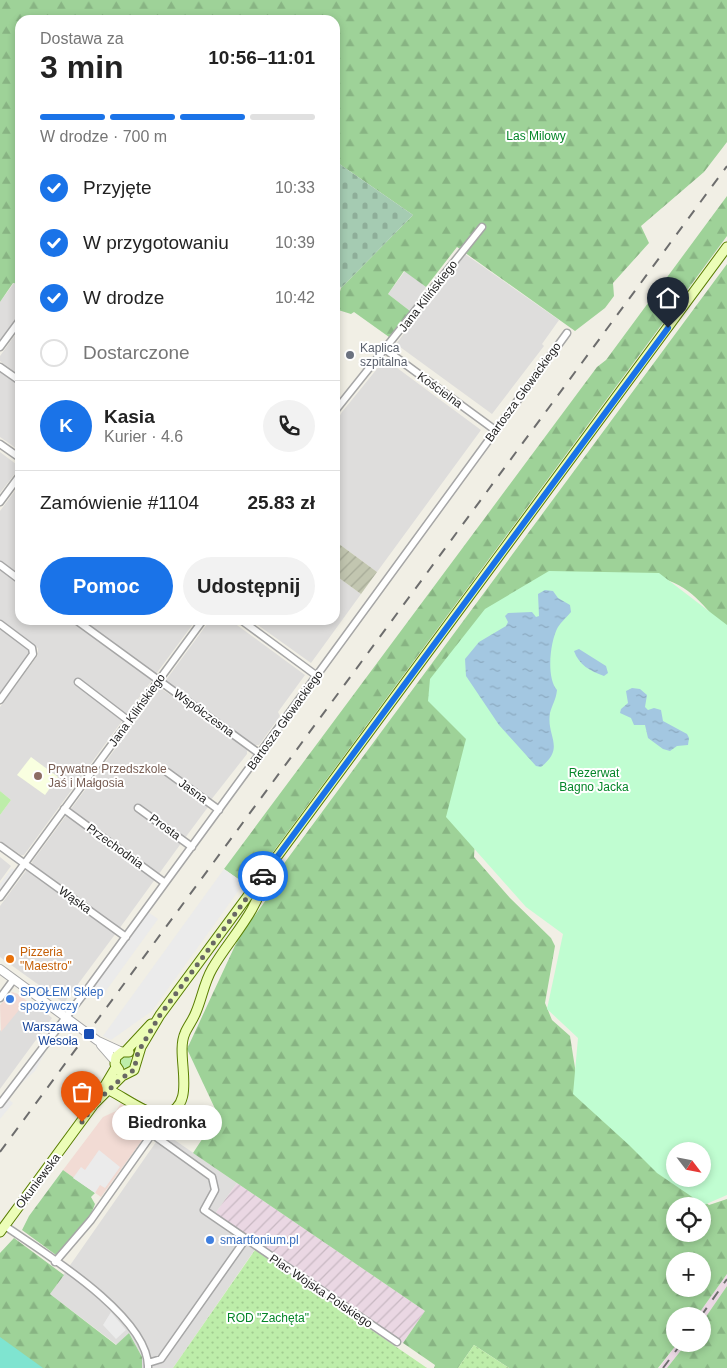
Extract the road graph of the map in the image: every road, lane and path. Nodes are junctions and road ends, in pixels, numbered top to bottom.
1 (482, 227) dead end
2 (727, 248) edge
3 (15, 327) edge
4 (567, 333) dead end
5 (0, 347) edge
6 (386, 350) junction
7 (0, 367) edge
8 (15, 378) edge
9 (340, 405) edge
10 (495, 430) junction
11 (0, 444) edge
12 (15, 454) edge
13 (15, 482) edge
14 (0, 502) edge
15 (0, 565) edge
16 (15, 576) edge
17 (0, 624) edge
18 (83, 625) edge
19 (199, 625) edge
20 (248, 625) edge
21 (317, 676) junction
22 (159, 680) junction
23 (78, 682) dead end
24 (0, 700) edge
25 (130, 720) junction
26 (260, 754) junction
27 (167, 772) dead end
28 (138, 808) dead end
29 (64, 809) junction
30 (219, 810) junction
31 (0, 846) edge
32 (192, 847) junction
33 (25, 864) junction
34 (265, 874) junction
35 (165, 883) junction
36 (0, 897) edge
37 (126, 936) junction
38 (0, 969) edge
39 (14, 979) junction
40 (0, 998) edge
41 (160, 1015) junction
42 (66, 1018) junction
43 (98, 1041) junction
44 (123, 1052) junction
45 (136, 1059) junction
46 (116, 1064) junction
47 (126, 1073) junction
48 (106, 1089) junction
49 (0, 1104) edge
50 (2, 1229) edge
51 (245, 1240) junction
52 (55, 1262) junction
53 (396, 1342) dead end
54 (148, 1366) edge

1 - 6 street, Jana Kilińskiego
2 - 34 main road
3 - 5 street
4 - 10 street, Bartosza Głowackiego
6 - 9 street, Jana Kilińskiego
6 - 10 street, Kościelna
7 - 8 street
10 - 21 street, Bartosza Głowackiego
11 - 12 street
13 - 14 street
15 - 16 street
17 - 24 street
18 - 22 street, Współczesna
19 - 22 street, Jana Kilińskiego
20 - 21 street
21 - 26 street, Bartosza Głowackiego
22 - 25 street, Jana Kilińskiego
22 - 26 street, Współczesna
23 - 25 street
25 - 29 street, Jana Kilińskiego
26 - 30 street, Bartosza Głowackiego
27 - 30 street, Jasna
28 - 32 street, Prosta
29 - 33 street, Jana Kilińskiego
29 - 35 street, Przechodnia
30 - 32 street, Bartosza Głowackiego
31 - 33 street, Wąska
32 - 35 street, Bartosza Głowackiego
33 - 36 street, Jana Kilińskiego
33 - 37 street, Wąska
34 - 41 main road
34 - 48 main road
35 - 37 street, Bartosza Głowackiego
37 - 42 street, Bartosza Głowackiego
38 - 39 street
39 - 40 street
39 - 42 street
41 - 44 main road
41 - 45 main road
42 - 43 street
42 - 49 street, Bartosza Głowackiego
43 - 44 street
43 - 46 street
44 - 45 main road
44 - 46 main road
45 - 47 main road
46 - 47 main road
46 - 48 main road, Okuniewska
47 - 48 main road, Okuniewska
48 - 50 main road, Okuniewska
50 - 52 street
51 - 52 street, Plac Wojska Polskiego
51 - 53 street, Plac Wojska Polskiego
51 - 54 street
52 - 54 street

